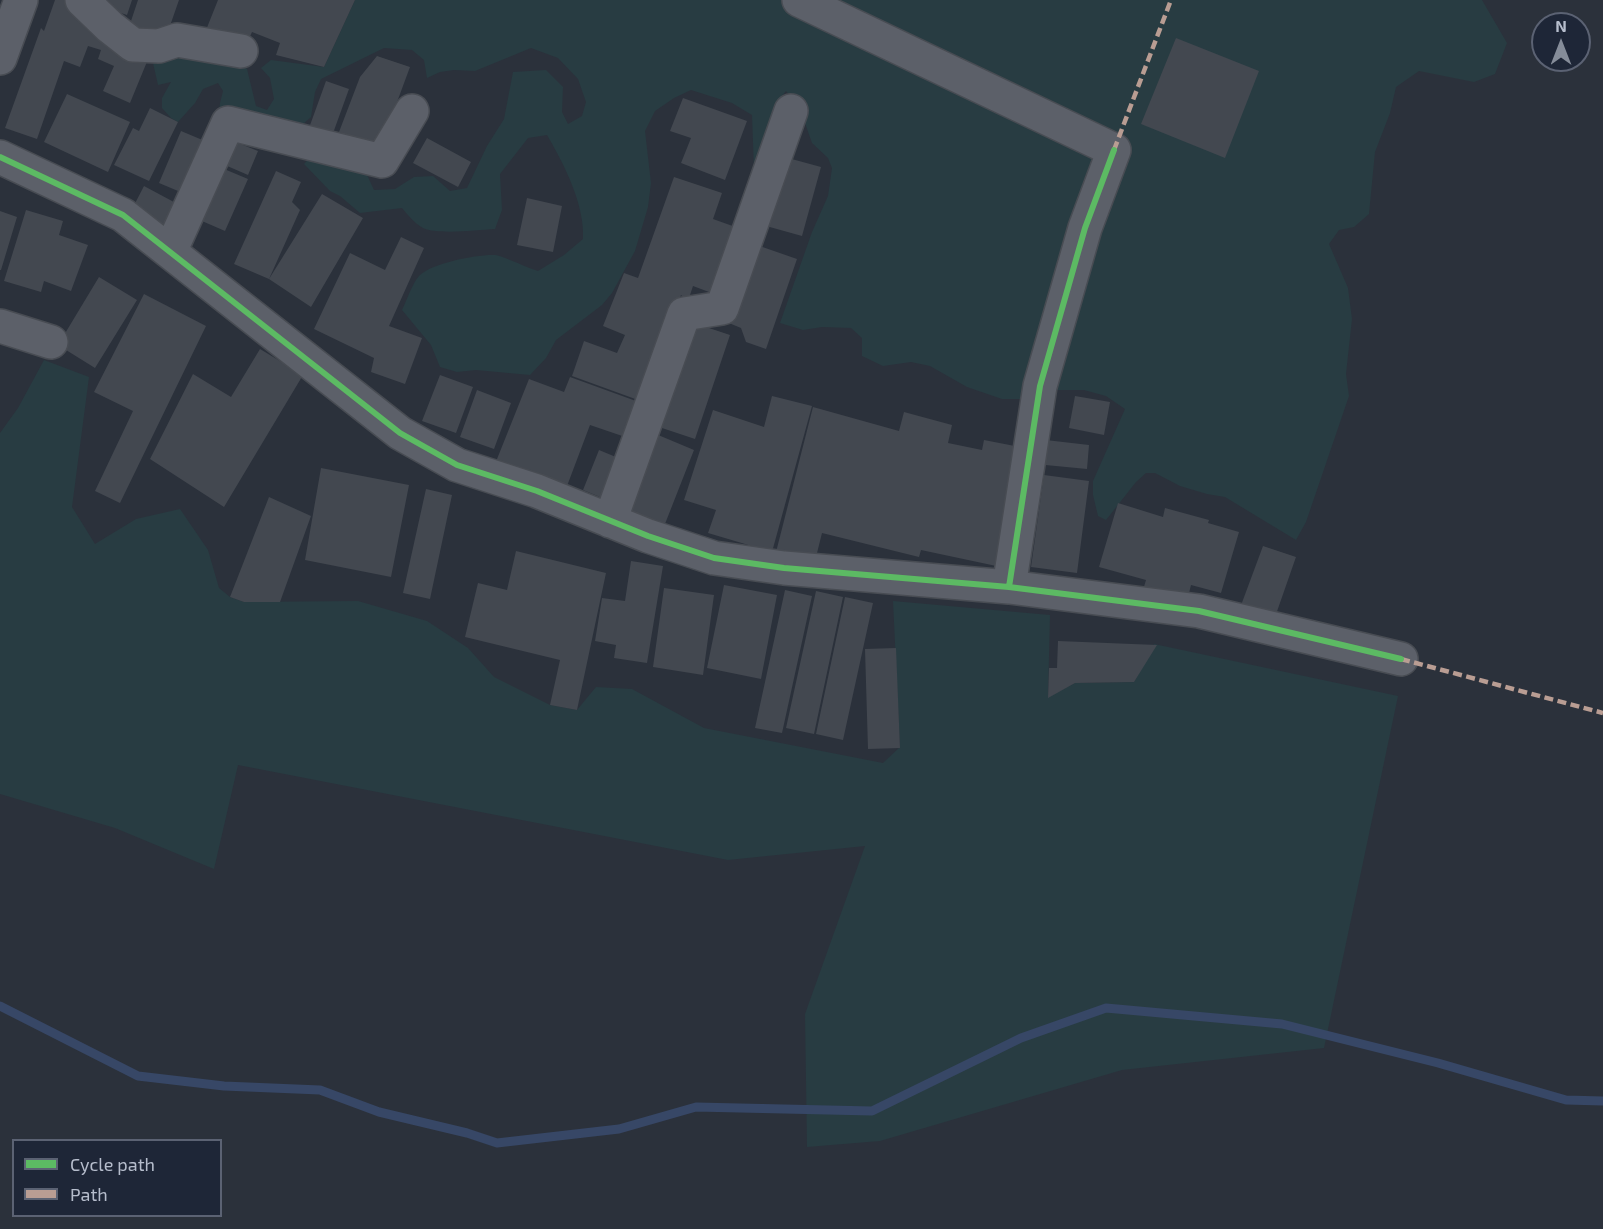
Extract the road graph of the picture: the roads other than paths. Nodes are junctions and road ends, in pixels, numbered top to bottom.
1 (21, 0) edge
2 (82, 0) edge
3 (799, 0) edge
4 (241, 51) dead end
5 (0, 58) edge
6 (412, 111) dead end
7 (790, 111) dead end
8 (0, 157) edge
9 (170, 252) junction
10 (0, 326) edge
11 (51, 342) dead end
12 (610, 521) junction
13 (1009, 587) junction
14 (1401, 659) dead end

1 - 5 street
2 - 4 street
3 - 13 street
6 - 9 street
7 - 12 street
8 - 9 street
9 - 12 street
10 - 11 street
12 - 13 street
13 - 14 street

